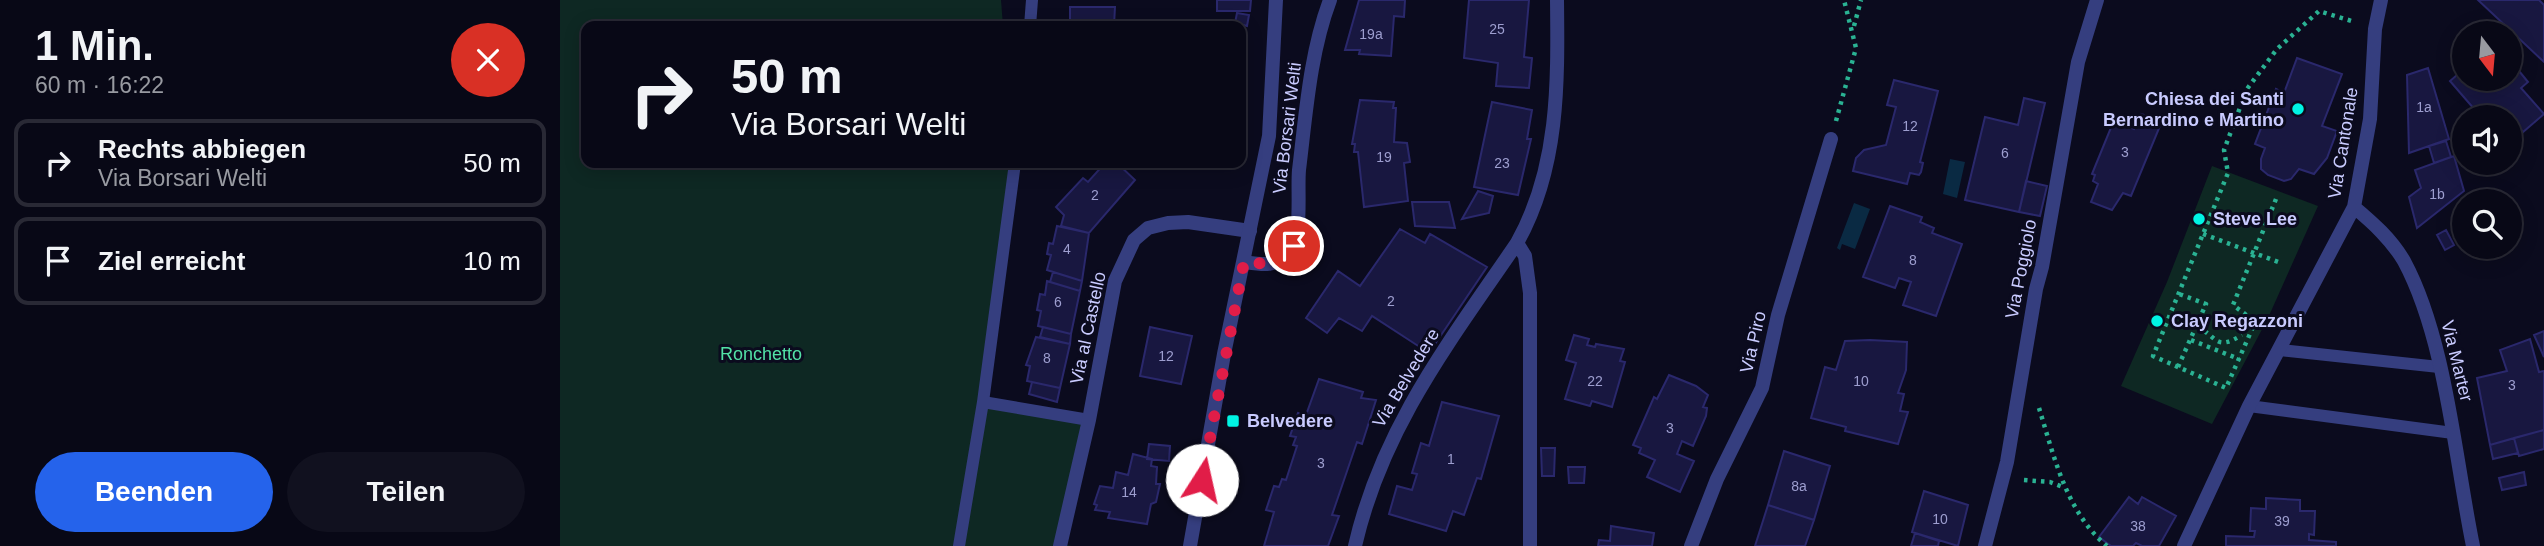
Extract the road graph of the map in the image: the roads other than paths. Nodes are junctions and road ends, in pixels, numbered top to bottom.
1 (1032, 0) edge
2 (1276, 0) edge
3 (1330, 0) edge
4 (1556, 0) edge
5 (2097, 0) edge
6 (2381, 0) edge
7 (1030, 21) edge
8 (1831, 139) road end
9 (1014, 168) edge
10 (2354, 207) junction
11 (1250, 231) junction
12 (1517, 243) junction
13 (1244, 262) junction
14 (2280, 350) junction
15 (2439, 367) junction
16 (983, 402) junction
17 (2249, 406) junction
18 (1089, 420) junction
19 (2453, 433) junction
20 (958, 546) edge
21 (1060, 546) edge
22 (1190, 546) edge
23 (1355, 546) edge
24 (1530, 546) edge
25 (1692, 546) edge
26 (1985, 546) edge
27 (2184, 546) edge
28 (2473, 546) edge

1 - 7 lane
2 - 11 street
3 - 13 street, Via Borsari Welti
4 - 12 street
5 - 26 street, Via Poggiolo
6 - 10 street, Via Cantonale
8 - 25 street, Via Piro
9 - 16 lane
10 - 14 street, Via Cantonale
10 - 15 street, Via Marter
11 - 13 street
11 - 18 street, Via al Castello
12 - 23 street, Via Belvedere
12 - 24 street
13 - 22 street
14 - 15 lane
14 - 17 street, Via Cantonale
15 - 19 street, Via Marter
16 - 18 lane
16 - 20 lane
17 - 19 lane
17 - 27 street, Via Cantonale
18 - 21 street, Via al Castello
19 - 28 street, Via Marter

